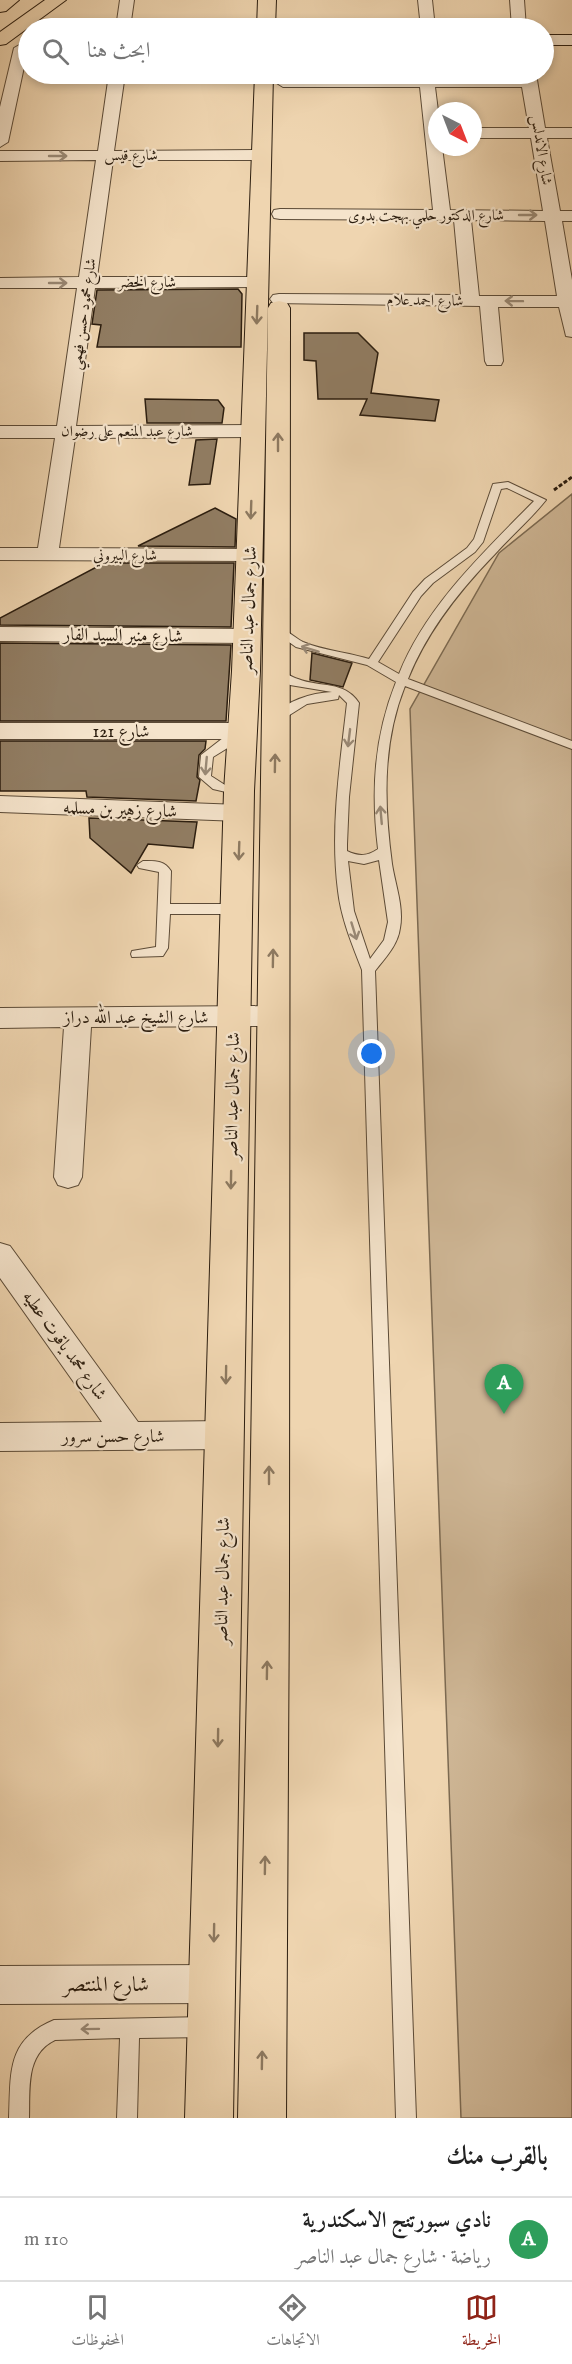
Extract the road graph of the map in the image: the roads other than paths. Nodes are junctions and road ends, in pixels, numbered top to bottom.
1 (10, 0) edge
2 (57, 0) edge
3 (127, 0) edge
4 (267, 0) edge
5 (425, 0) edge
6 (517, 0) edge
7 (0, 7) edge
8 (31, 18) edge
9 (124, 18) edge
10 (266, 18) edge
11 (427, 18) edge
12 (518, 18) edge
13 (18, 27) edge
14 (0, 40) edge
15 (554, 40) edge
16 (572, 40) edge
17 (18, 48) edge
18 (0, 49) edge
19 (18, 74) edge
20 (116, 84) edge
21 (264, 84) edge
22 (283, 84) edge
23 (427, 84) edge
24 (531, 84) edge
25 (430, 102) edge
26 (283, 103) dead end
27 (482, 133) edge
28 (539, 133) junction
29 (572, 133) edge
30 (0, 142) edge
31 (261, 155) junction
32 (0, 156) edge
33 (105, 156) junction
34 (437, 156) edge
35 (280, 202) joint
36 (442, 215) junction
37 (462, 215) junction
38 (553, 216) junction
39 (572, 216) edge
40 (87, 282) junction
41 (257, 282) junction
42 (0, 283) edge
43 (279, 299) junction
44 (479, 301) junction
45 (569, 302) edge
46 (572, 332) edge
47 (494, 361) dead end
48 (66, 431) junction
49 (253, 431) junction
50 (0, 432) edge
51 (0, 554) edge
52 (48, 554) junction
53 (249, 555) junction
54 (277, 630) junction
55 (0, 634) edge
56 (247, 636) junction
57 (372, 663) junction
58 (246, 671) junction
59 (276, 672) junction
60 (400, 680) junction
61 (351, 698) junction
62 (276, 718) junction
63 (0, 731) edge
64 (241, 734) junction
65 (572, 745) edge
66 (240, 802) junction
67 (0, 804) edge
68 (384, 850) junction
69 (342, 854) junction
70 (143, 865) dead end
71 (163, 909) junction
72 (237, 909) junction
73 (137, 954) dead end
74 (368, 970) junction
75 (253, 1016) junction
76 (78, 1017) junction
77 (0, 1018) edge
78 (68, 1177) dead end
79 (0, 1254) edge
80 (225, 1435) junction
81 (130, 1436) junction
82 (0, 1437) edge
83 (212, 1984) junction
84 (0, 1985) edge
85 (211, 2026) junction
86 (130, 2028) junction
87 (19, 2118) edge
88 (127, 2118) edge
89 (209, 2118) edge
90 (262, 2118) edge
91 (406, 2118) edge

1 - 7 main road
2 - 8 main road
3 - 9 street
4 - 10 main road
5 - 11 street
6 - 12 street
13 - 14 main road
15 - 16 street
17 - 18 street
19 - 30 street
20 - 33 street, شارع محمود حسن فهمي
21 - 31 main road, شارع جمال عبد الناصر
22 - 26 main road
23 - 25 street
24 - 28 street, شارع الاندلس
27 - 28 street
28 - 29 street
28 - 38 street, شارع الاندلس
31 - 33 street, شارع قيس
31 - 41 main road, شارع جمال عبد الناصر
32 -> 33 street, شارع قيس
33 - 40 street, شارع محمود حسن فهمي
34 - 36 street
35 - 36 street, شارع الدكتور حلمي بهجت بدوى
35 - 43 main road, شارع جمال عبد الناصر
36 - 37 street, شارع الدكتور حلمي بهجت بدوى
37 -> 38 street, شارع الدكتور حلمي بهجت بدوى
37 - 44 street
38 - 39 street, شارع الدكتور حلمي بهجت بدوى
38 - 45 street, شارع الاندلس
40 - 41 street, شارع الخضر
42 -> 40 street, شارع الخضر
40 - 48 street, شارع محمود حسن فهمي
41 -> 49 main road, شارع جمال عبد الناصر
43 - 44 street, شارع احمد علام
54 -> 43 main road, شارع جمال عبد الناصر
45 -> 44 street, شارع احمد علام
44 - 47 street
45 - 46 street, شارع الاندلس
48 - 49 street, شارع عبد المنعم على رضوان
48 - 50 street, شارع عبد المنعم على رضوان
48 - 52 street, شارع محمود حسن فهمي
49 -> 53 main road, شارع جمال عبد الناصر
51 - 52 street, شارع البيروني
52 - 53 street, شارع البيروني
53 - 56 main road, شارع جمال عبد الناصر
57 -> 54 lane
54 - 59 main road, شارع جمال عبد الناصر
55 - 56 street, شارع منير السيد الفار
56 - 58 main road, شارع جمال عبد الناصر
57 - 60 lane
57 - 60 lane
58 - 59 main road
58 - 64 main road, شارع جمال عبد الناصر
59 - 61 lane
59 - 62 main road, شارع جمال عبد الناصر
60 - 65 lane
68 -> 60 lane
61 - 62 lane
61 -> 69 lane
75 -> 62 main road, شارع جمال عبد الناصر
63 - 64 street, شارع 121
64 - 66 main road, شارع جمال عبد الناصر
66 - 67 street, شارع زهير بن مسلمه
66 -> 72 main road, شارع جمال عبد الناصر
68 - 69 lane
68 - 74 lane
69 -> 74 lane
70 - 71 lane
71 - 72 lane
71 - 73 lane
72 - 75 main road, شارع جمال عبد الناصر
74 - 91 lane
75 - 76 street, شارع الشيخ عبد الله دراز
75 -> 80 main road, شارع جمال عبد الناصر
90 -> 75 main road, شارع جمال عبد الناصر
76 - 77 street, شارع الشيخ عبد الله دراز
76 - 78 street
79 - 81 street, شارع محمد ياقوت عطيه
80 - 81 street, شارع حسن سرور
80 -> 83 main road, شارع جمال عبد الناصر
81 - 82 street, شارع حسن سرور
83 - 84 street, شارع المنتصر
83 - 85 main road, شارع جمال عبد الناصر
85 - 86 lane
85 - 89 main road, شارع جمال عبد الناصر
86 -> 87 lane
86 - 88 lane

